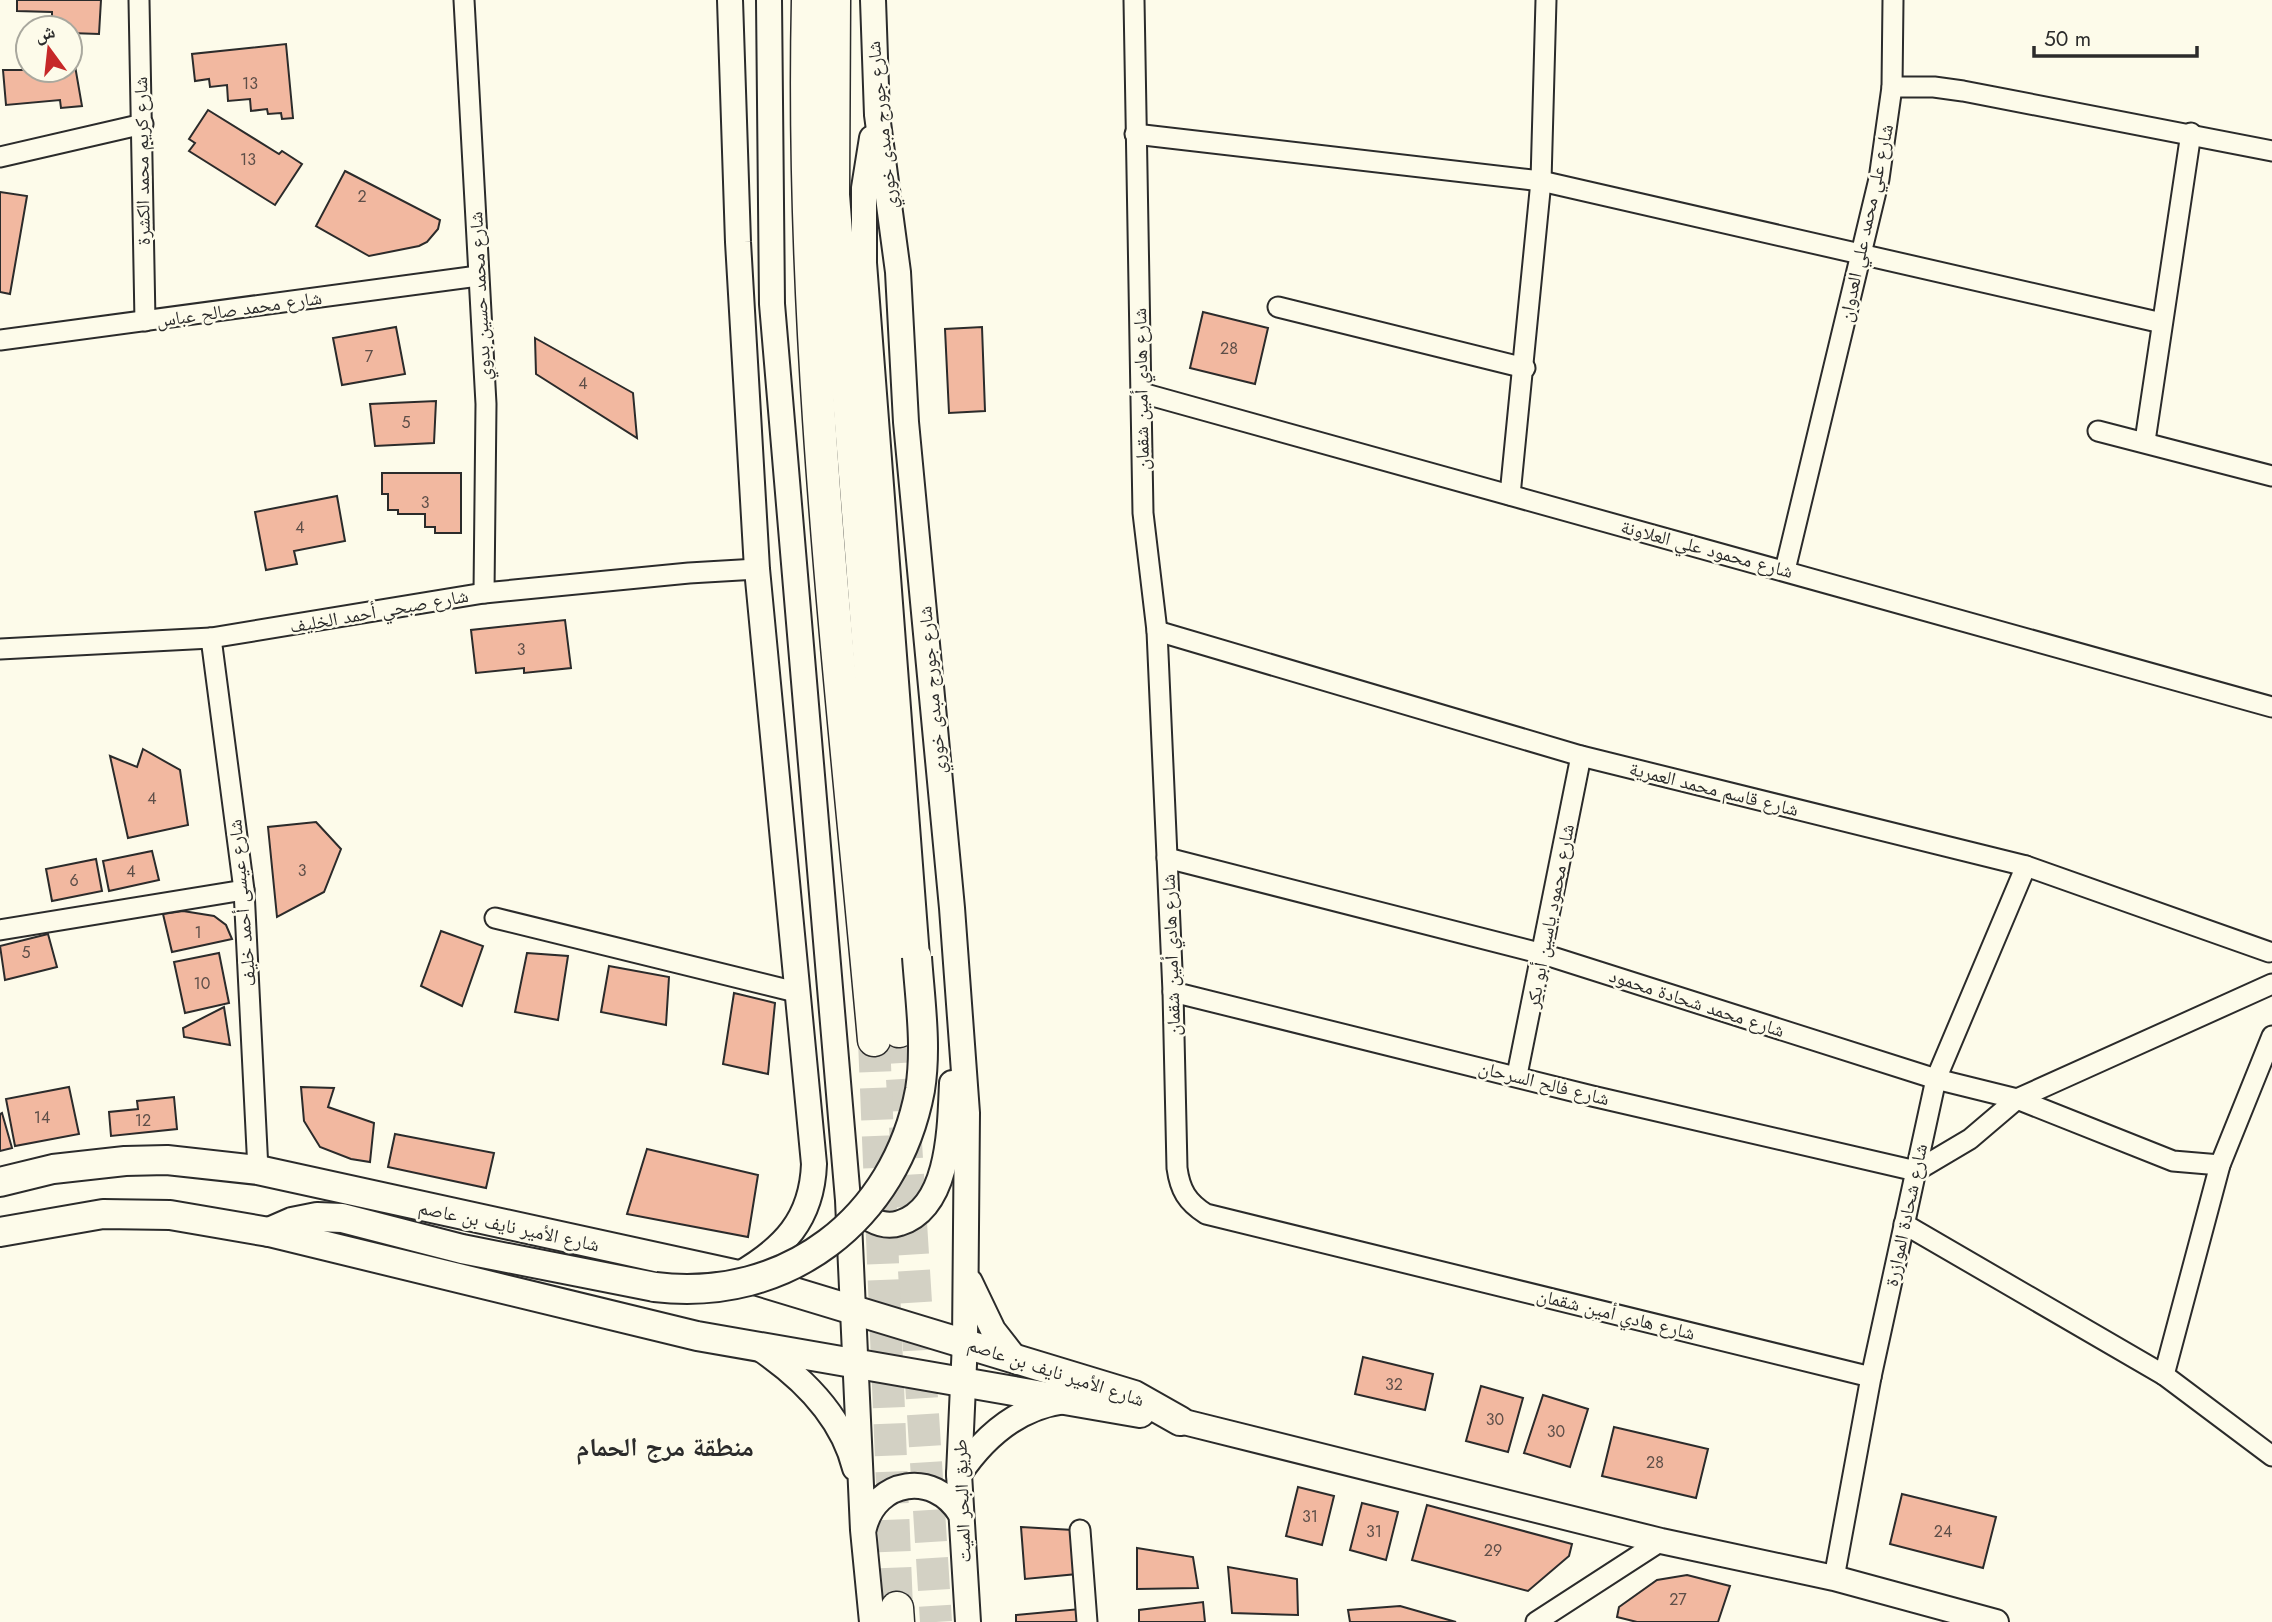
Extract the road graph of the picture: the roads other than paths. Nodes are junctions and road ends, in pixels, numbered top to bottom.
1 (139, 0) edge
2 (464, 0) edge
3 (730, 0) edge
4 (769, 0) edge
5 (808, 0) edge
6 (834, 0) edge
7 (873, 0) edge
8 (1134, 0) edge
9 (1546, 0) edge
10 (1893, 0) edge
11 (1892, 87) junction
12 (877, 116) junction
13 (143, 124) junction
14 (2191, 133) junction
15 (1135, 134) junction
16 (2272, 150) edge
17 (0, 157) edge
18 (1541, 181) junction
19 (738, 242) junction
20 (1860, 256) junction
21 (478, 276) junction
22 (1278, 307) dead end
23 (145, 321) junction
24 (2162, 323) junction
25 (0, 341) edge
26 (1525, 368) junction
27 (1142, 393) junction
28 (2098, 431) dead end
29 (2145, 441) junction
30 (783, 451) junction
31 (2272, 476) edge
32 (1510, 495) junction
33 (757, 569) junction
34 (1786, 570) junction
35 (484, 593) junction
36 (1157, 631) junction
37 (211, 638) junction
38 (0, 649) edge
39 (2272, 707) edge
40 (1581, 755) junction
41 (1167, 858) junction
42 (2026, 866) junction
43 (244, 890) junction
44 (952, 908) junction
45 (495, 918) dead end
46 (0, 930) edge
47 (2271, 951) edge
48 (1543, 954) junction
49 (917, 957) joint
50 (2272, 984) edge
51 (796, 992) junction
52 (1173, 992) junction
53 (2272, 1036) edge
54 (1517, 1075) junction
55 (1936, 1079) junction
56 (2017, 1099) junction
57 (2220, 1165) junction
58 (258, 1170) junction
59 (1916, 1171) junction
60 (0, 1182) edge
61 (848, 1200) junction
62 (1904, 1224) junction
63 (0, 1232) edge
64 (270, 1233) junction
65 (966, 1263) junction
66 (738, 1275) junction
67 (854, 1310) junction
68 (965, 1342) junction
69 (759, 1348) junction
70 (1018, 1362) junction
71 (858, 1364) junction
72 (2164, 1375) junction
73 (1871, 1377) junction
74 (961, 1381) junction
75 (1068, 1401) junction
76 (1180, 1421) junction
77 (2267, 1451) edge
78 (959, 1474) junction
79 (862, 1491) junction
80 (960, 1513) junction
81 (863, 1530) junction
82 (1080, 1530) dead end
83 (1661, 1541) junction
84 (1834, 1578) junction
85 (889, 1617) edge
86 (968, 1622) edge
87 (1087, 1622) edge
88 (1536, 1622) edge
89 (1996, 1622) edge

1 - 13 street, شارع كريم محمد الكشرة
2 - 21 street, شارع محمد حسين بدوي
3 - 19 street
4 - 30 street
5 - 6 main road
7 - 12 street, شارع جورج مبدى خوري
8 - 15 street, شارع هادي أمين شقمان
9 - 18 street
10 - 11 street, شارع علي محمد علي العدوان
11 - 14 street
11 - 20 street, شارع علي محمد علي العدوان
12 - 44 street, شارع جورج مبدى خوري
12 - 49 street
13 - 17 street
13 - 23 street, شارع كريم محمد الكشرة
14 - 16 street
14 - 24 street
15 - 18 street
15 - 27 street, شارع هادي أمين شقمان
18 - 20 street
18 - 26 street
19 - 30 street
19 - 33 street
20 - 24 street
20 - 34 street, شارع علي محمد علي العدوان
21 - 23 street, شارع محمد صالح عباس
21 - 35 street, شارع محمد حسين بدوي
22 - 26 street
23 - 25 street, شارع محمد صالح عباس
24 - 29 street
26 - 32 street
27 - 32 street, شارع محمود علي العلاونة
27 - 36 street, شارع هادي أمين شقمان
28 - 29 street
29 - 31 street
30 - 61 street
32 - 34 street, شارع محمود علي العلاونة
33 - 35 street, شارع صبحي أحمد الخليف
33 - 51 street
34 - 39 street, شارع محمود علي العلاونة
35 - 37 street, شارع صبحي أحمد الخليف
36 - 40 street, شارع قاسم محمد العمرية
36 - 41 street, شارع هادي أمين شقمان
37 - 38 street, شارع صبحي أحمد الخليف
37 - 43 street, شارع عيسى أحمد خليف
40 - 42 street, شارع قاسم محمد العمرية
40 - 48 street, شارع محمود ياسين أبو بكر
41 - 48 street, شارع محمد شحادة محمود
41 - 52 street, شارع هادي أمين شقمان
42 - 47 street, شارع قاسم محمد العمرية
42 - 55 street, شارع شحادة الموازرة
43 - 46 street
43 - 58 street, شارع عيسى أحمد خليف
44 - 61 street
44 - 65 street, شارع جورج مبدى خوري
45 - 51 street
48 - 54 street, شارع محمود ياسين أبو بكر
48 - 55 street, شارع محمد شحادة محمود
49 - 64 main road, bridge
50 - 56 street
51 - 66 street
52 - 54 street, شارع فالح السرحان
52 - 73 street, شارع هادي أمين شقمان
53 - 57 street
54 - 59 street, شارع فالح السرحان
55 - 56 street, شارع محمد شحادة محمود
55 - 59 street, شارع شحادة الموازرة
56 - 57 street, شارع محمد شحادة محمود
56 - 59 street
57 - 72 street
58 - 60 main road, شارع الأمير نايف بن عاصم
58 - 66 main road, شارع الأمير نايف بن عاصم
59 - 62 street, شارع شحادة الموازرة
61 - 67 street
62 - 72 street
62 - 73 street, شارع شحادة الموازرة
63 - 64 main road, شارع الأمير نايف بن عاصم
64 - 69 main road, شارع الأمير نايف بن عاصم
65 - 68 street, شارع جورج مبدى خوري
65 - 70 street
66 - 67 main road, شارع الأمير نايف بن عاصم
67 - 68 main road, شارع الأمير نايف بن عاصم
67 - 71 street
68 - 70 main road, شارع الأمير نايف بن عاصم
68 - 74 street, شارع جورج مبدى خوري
69 - 71 main road, شارع الأمير نايف بن عاصم
69 - 79 street
70 - 76 main road, شارع الأمير نايف بن عاصم
71 - 74 main road, شارع الأمير نايف بن عاصم
71 - 79 street
72 - 77 street
73 - 84 street, شارع شحادة الموازرة
74 - 75 main road, شارع الأمير نايف بن عاصم
74 - 78 street, طريق البحر الميت
75 - 76 main road, شارع الأمير نايف بن عاصم
75 - 78 street
76 - 83 street
78 - 80 street, طريق البحر الميت
79 - 81 street
80 - 81 street
80 - 86 street, طريق البحر الميت
81 - 85 street
82 - 87 street
83 - 84 street
83 - 88 street
84 - 89 street

